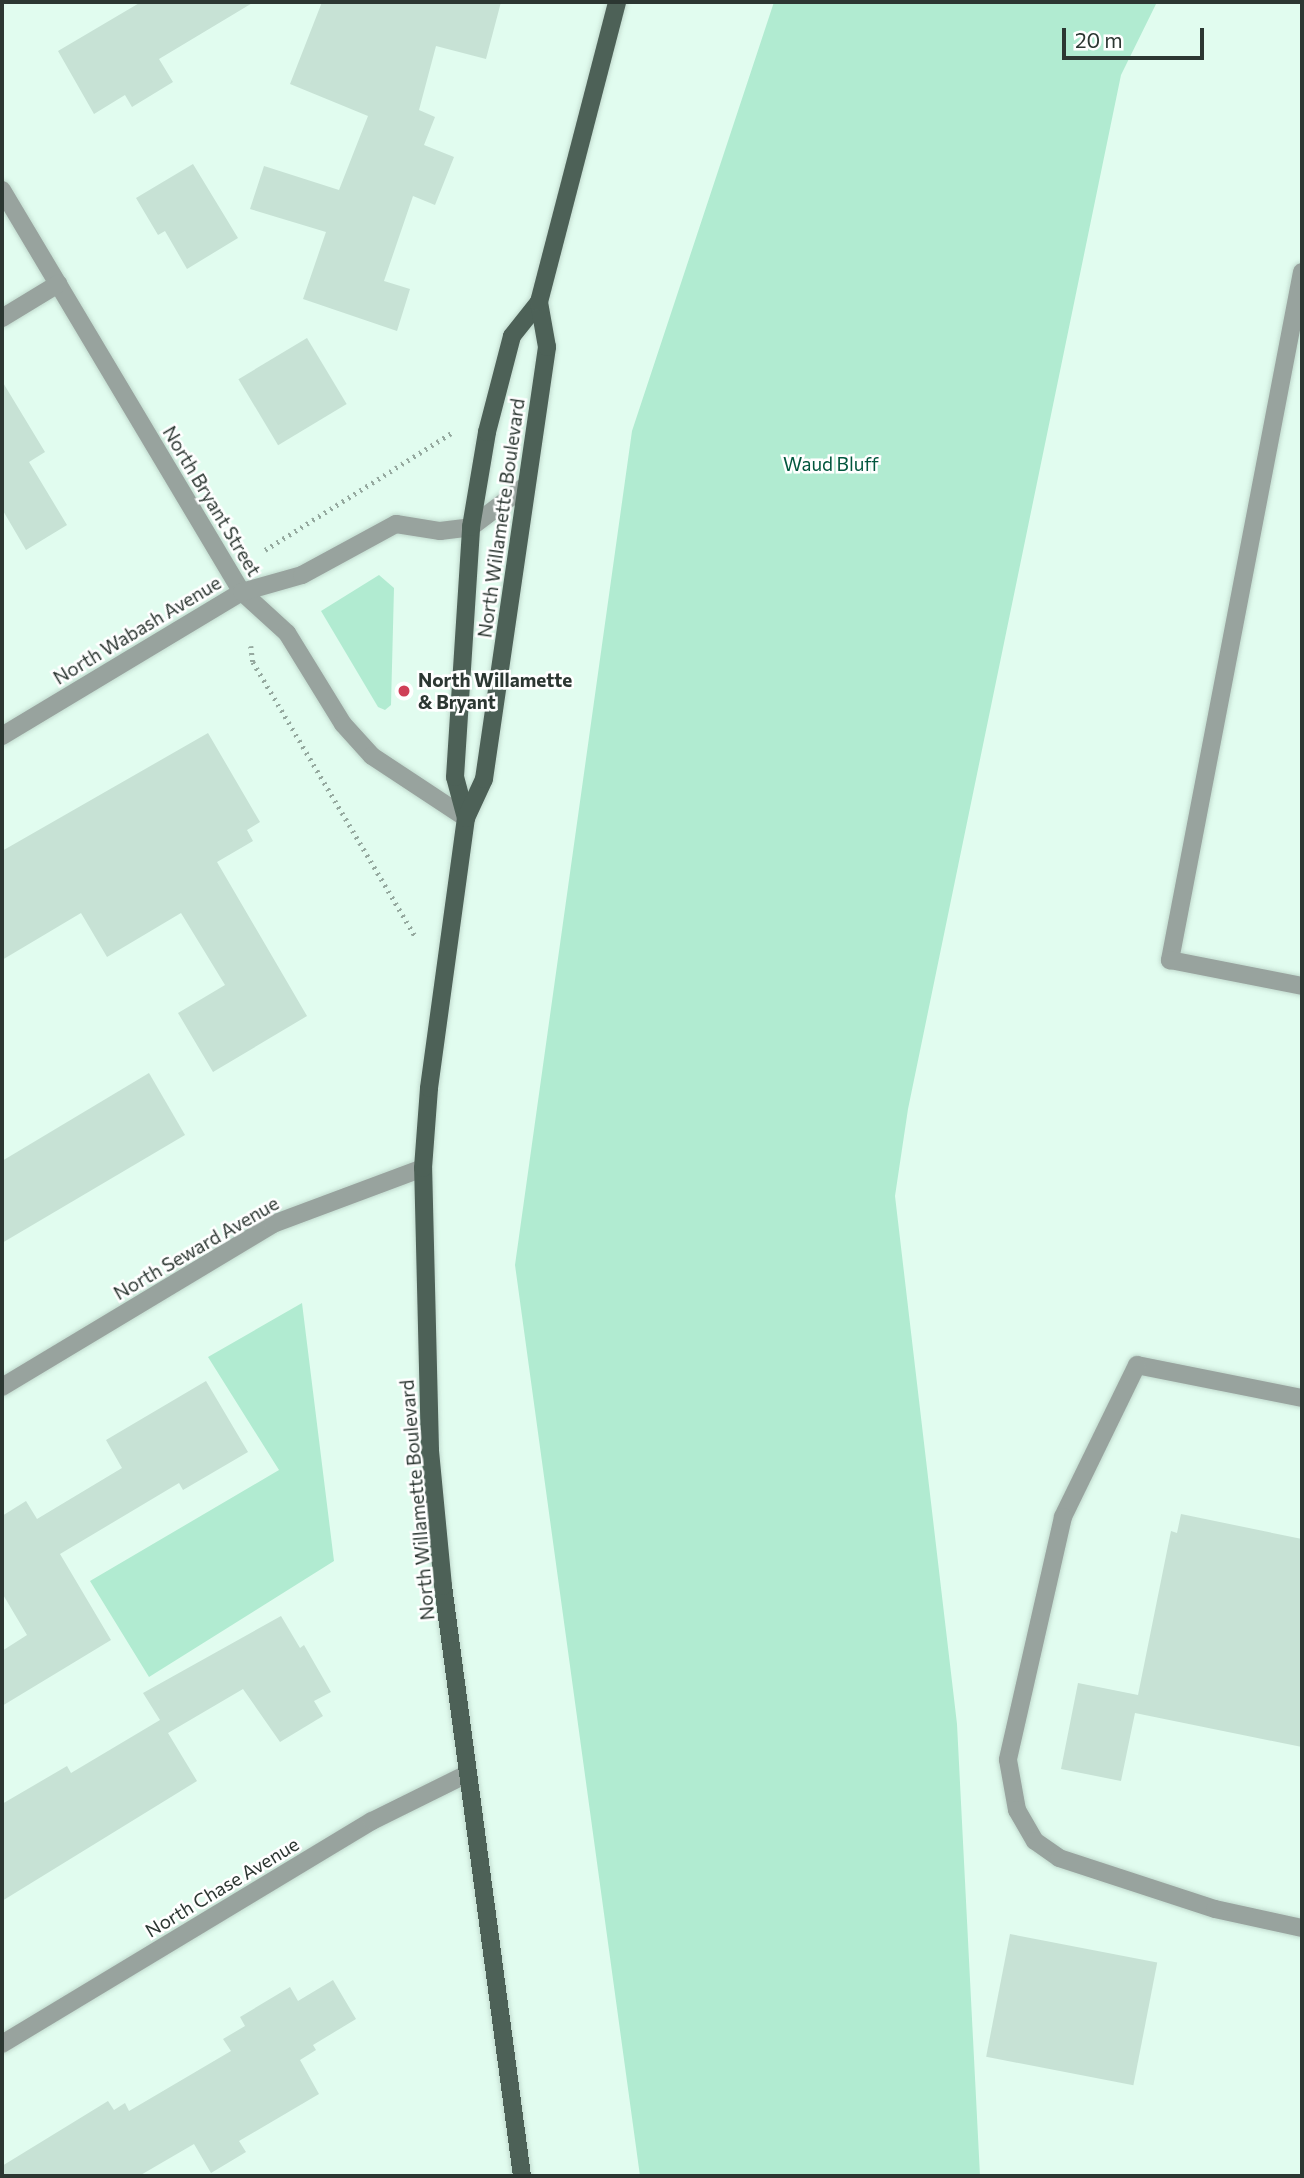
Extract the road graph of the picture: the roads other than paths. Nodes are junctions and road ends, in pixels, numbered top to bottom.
1 (617, 2) edge
2 (2, 190) edge
3 (1302, 272) edge
4 (58, 284) junction
5 (539, 302) junction
6 (2, 318) edge
7 (524, 487) junction
8 (471, 527) junction
9 (242, 592) junction
10 (2, 736) edge
11 (466, 818) junction
12 (1302, 986) edge
13 (423, 1168) junction
14 (2, 1387) edge
15 (1302, 1398) edge
16 (467, 1774) junction
17 (1302, 1928) edge
18 (2, 2044) edge
19 (522, 2176) edge

1 - 5 main road, North Willamette Boulevard
2 - 4 street, North Bryant Street
3 - 12 street
4 - 6 street
4 - 9 street, North Bryant Street
5 - 7 main road, North Willamette Boulevard
5 - 8 main road, North Willamette Boulevard
7 - 8 street
7 - 11 main road, North Willamette Boulevard
8 - 9 street, North Wabash Avenue
8 - 11 main road, North Willamette Boulevard
9 - 10 street, North Wabash Avenue
9 - 11 street, North Bryant Street
11 - 13 main road, North Willamette Boulevard
13 - 14 street, North Seward Avenue
13 - 16 main road, North Willamette Boulevard
15 - 17 street
16 - 18 street, North Chase Avenue
16 - 19 main road, North Willamette Boulevard

